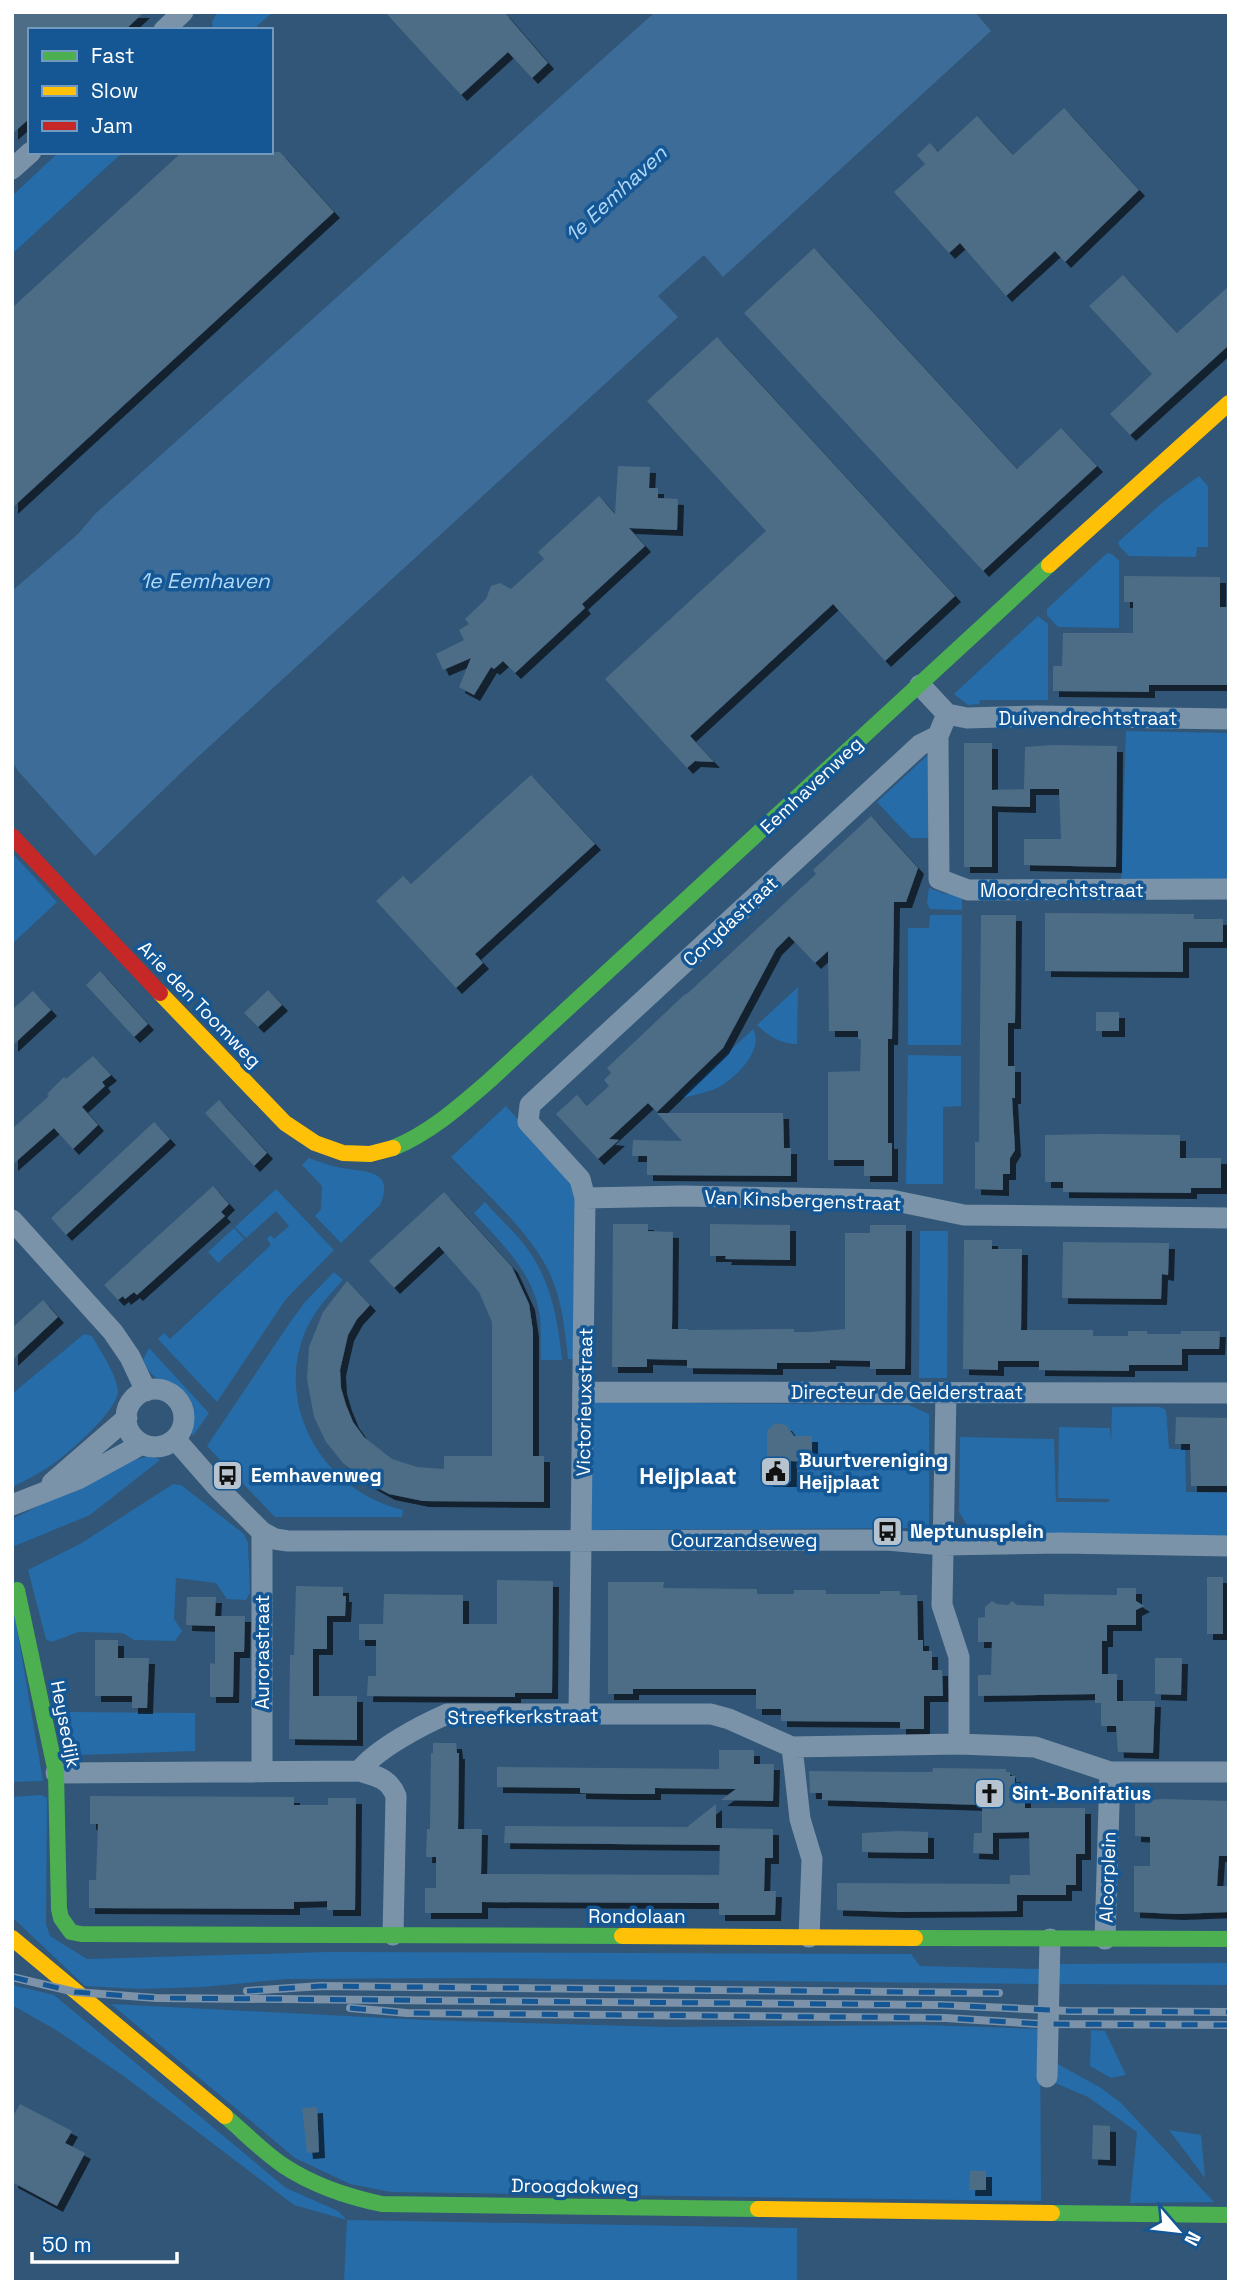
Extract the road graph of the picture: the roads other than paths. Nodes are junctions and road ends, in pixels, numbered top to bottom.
1 (183, 12) edge
2 (166, 28) edge
3 (29, 154) edge
4 (12, 169) edge
5 (1229, 402) edge
6 (920, 685) junction
7 (947, 714) junction
8 (1229, 719) edge
9 (938, 736) junction
10 (12, 836) edge
11 (1229, 889) edge
12 (527, 1112) joint
13 (383, 1153) joint
14 (585, 1198) junction
15 (1229, 1218) edge
16 (12, 1220) edge
17 (146, 1391) junction
18 (585, 1392) junction
19 (946, 1392) junction
20 (1229, 1393) edge
21 (127, 1418) junction
22 (175, 1439) junction
23 (142, 1444) junction
24 (43, 1491) junction
25 (12, 1504) edge
26 (261, 1532) junction
27 (582, 1541) junction
28 (943, 1545) junction
29 (1229, 1546) edge
30 (17, 1590) dead end
31 (579, 1713) junction
32 (959, 1744) junction
33 (792, 1747) junction
34 (359, 1771) junction
35 (262, 1772) junction
36 (1110, 1772) junction
37 (1229, 1772) edge
38 (56, 1773) junction
39 (59, 1909) joint
40 (393, 1934) junction
41 (808, 1937) junction
42 (12, 1938) edge
43 (1049, 1939) junction
44 (1105, 1939) junction
45 (1229, 1939) edge
46 (1047, 2077) dead end
47 (1229, 2215) edge

1 - 2 street
3 - 4 street
5 - 6 street, Eemhavenweg
6 - 7 street
6 - 13 street, Eemhavenweg
7 - 8 street, Duivendrechtstraat
7 - 9 street, Moordrechtstraat
9 - 11 street, Moordrechtstraat
9 - 12 street, Corydastraat
10 - 13 street, Arie den Toomweg
12 - 14 street, Victorieuxstraat
14 - 15 street, Van Kinsbergenstraat
14 - 18 street, Victorieuxstraat
16 - 17 street
17 - 21 street
17 - 22 street
18 - 19 street, Directeur de Gelderstraat
18 - 27 street, Victorieuxstraat
19 - 20 street, Directeur de Gelderstraat
19 - 28 street
21 - 23 street
21 - 24 street
22 - 23 street
22 - 26 street
23 - 24 street
24 - 25 street
26 - 27 street, Courzandseweg
26 - 35 street, Aurorastraat
27 - 28 street, Courzandseweg
27 - 31 street, Victorieuxstraat
28 - 29 street, Courzandseweg
28 - 32 street
30 - 38 street, Heysedijk
31 - 33 street, Streefkerkstraat
31 - 34 street, Streefkerkstraat
32 - 33 street, Streefkerkstraat
32 - 36 street
33 - 41 street
34 - 35 street
34 - 40 street
35 - 38 street
36 - 37 street
36 - 44 street, Alcorplein
38 - 39 street, Heysedijk
39 - 40 street, Rondolaan
40 - 41 street, Rondolaan
41 - 43 street, Rondolaan
42 - 47 street, Droogdokweg
43 - 44 street, Rondolaan
43 - 46 street
44 - 45 street, Rondolaan

